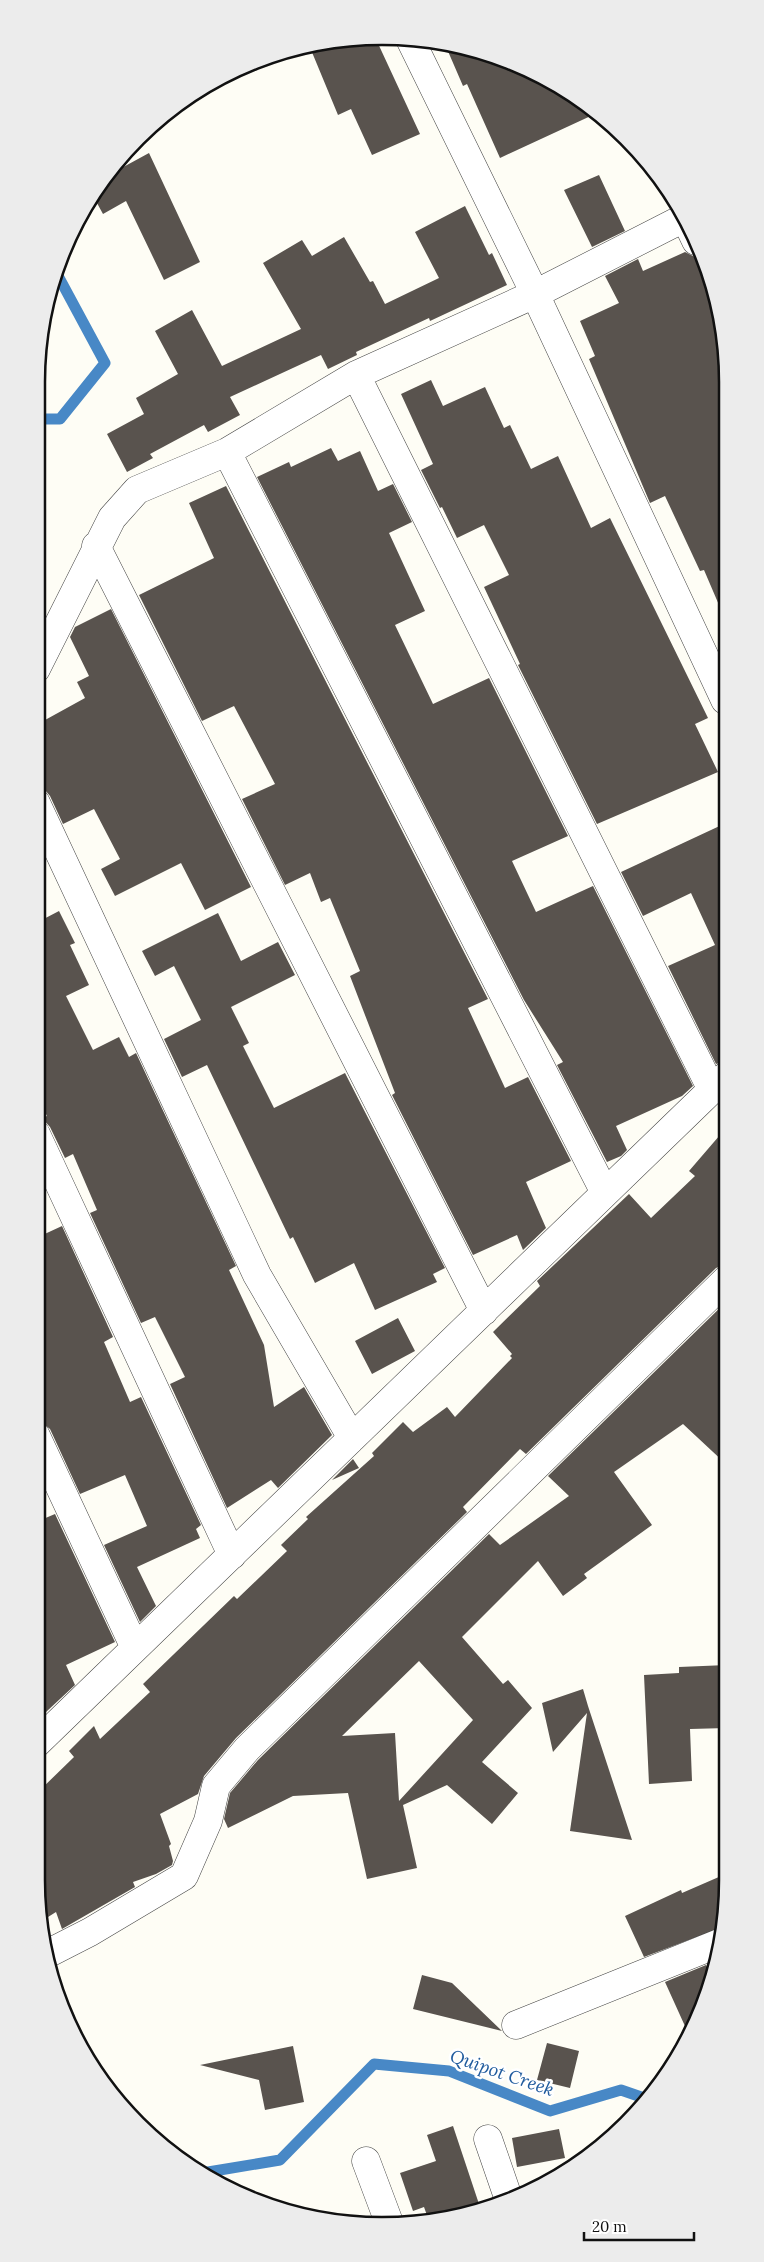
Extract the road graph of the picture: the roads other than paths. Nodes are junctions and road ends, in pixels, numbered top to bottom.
1 (414, 47) edge
2 (678, 222) edge
3 (535, 294) junction
4 (356, 374) junction
5 (227, 452) junction
6 (96, 546) junction
7 (45, 651) edge
8 (719, 685) edge
9 (45, 821) edge
10 (719, 1083) edge
11 (45, 1153) edge
12 (605, 1193) junction
13 (719, 1287) edge
14 (484, 1310) junction
15 (352, 1438) junction
16 (45, 1455) edge
17 (232, 1555) junction
18 (135, 1648) junction
19 (45, 1729) edge
20 (713, 1946) edge
21 (52, 1951) edge
22 (516, 2025) dead end
23 (488, 2139) dead end
24 (366, 2161) dead end
25 (507, 2193) edge
26 (387, 2217) edge

1 - 3 street
2 - 3 street
3 - 4 street
3 - 8 street
4 - 5 street
4 - 10 street
5 - 6 street
5 - 12 street
6 - 7 street
6 - 14 street
9 - 15 street
10 - 12 street
11 - 17 street
12 - 14 street
13 - 21 street
14 - 15 street
15 - 17 street
16 - 18 street
17 - 18 street
18 - 19 street
20 - 22 street
23 - 25 street
24 - 26 street

